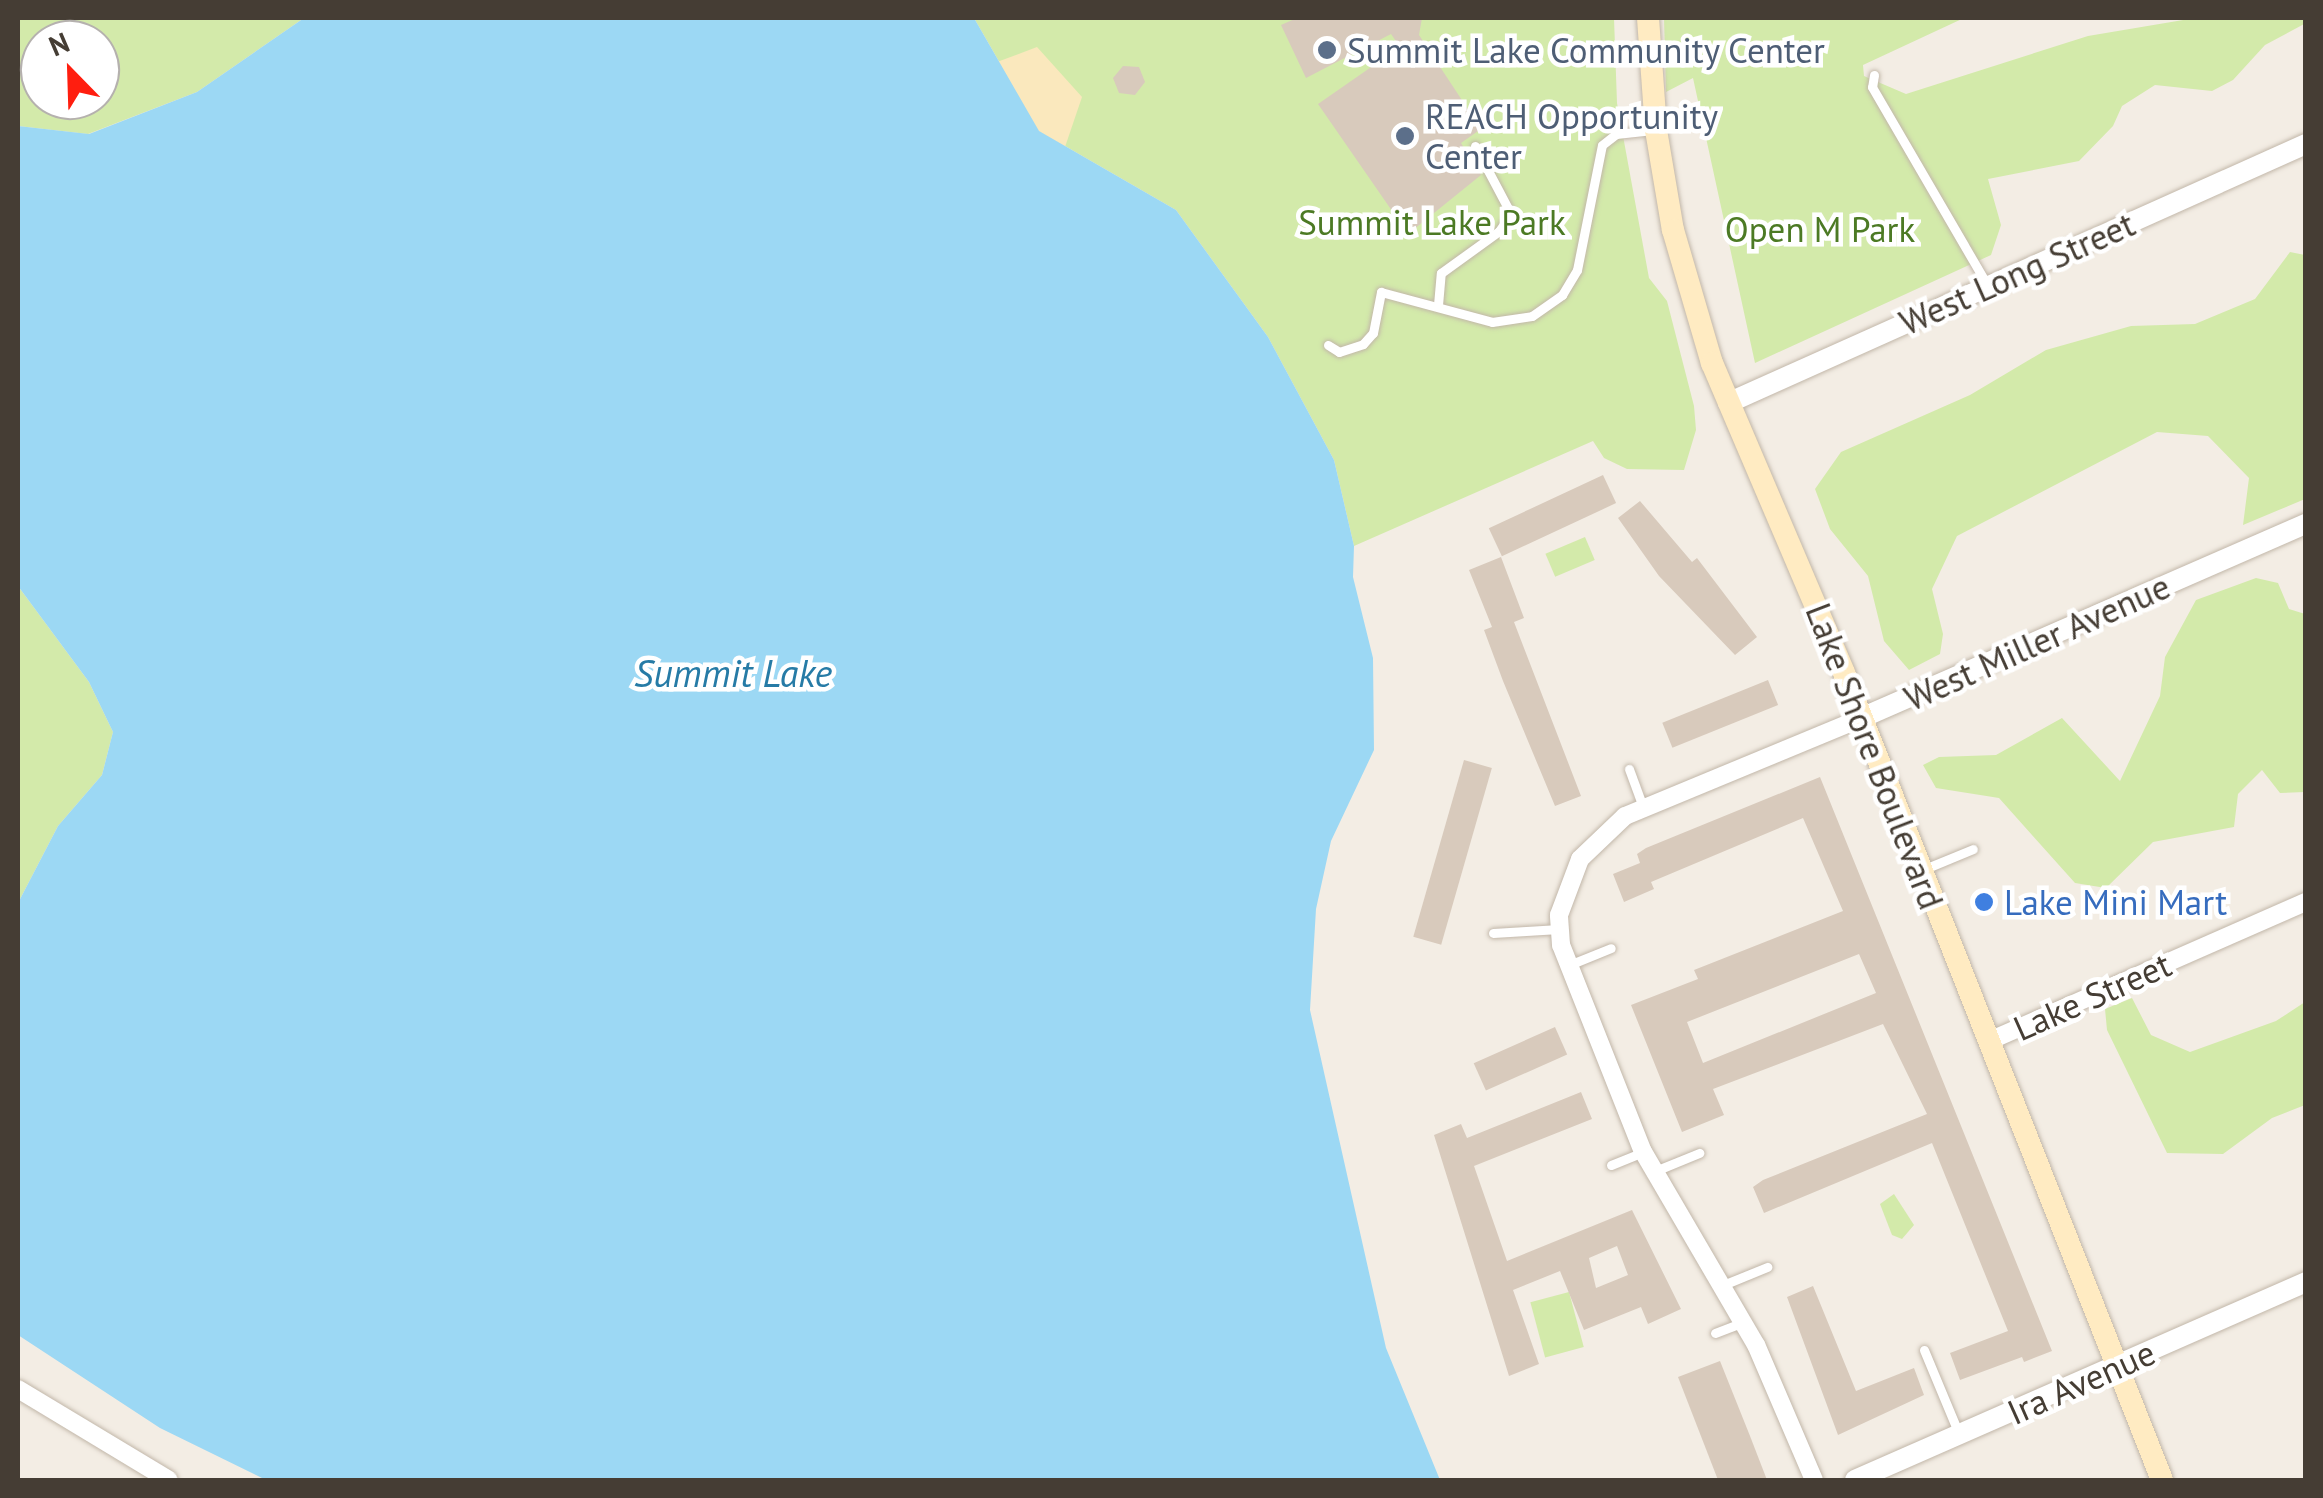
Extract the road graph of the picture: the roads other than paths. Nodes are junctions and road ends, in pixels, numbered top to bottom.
1 (1648, 18) edge
2 (1874, 75) dead end
3 (1656, 130) junction
4 (2306, 144) edge
5 (1474, 146) dead end
6 (1988, 286) junction
7 (1438, 306) junction
8 (1328, 345) dead end
9 (1728, 402) junction
10 (2306, 524) edge
11 (1860, 719) junction
12 (1628, 769) dead end
13 (1643, 806) junction
14 (1973, 850) dead end
15 (1919, 871) junction
16 (2306, 902) edge
17 (1559, 929) junction
18 (1493, 933) dead end
19 (1611, 948) dead end
20 (1569, 966) junction
21 (1988, 1041) junction
22 (1644, 1152) junction
23 (1699, 1153) dead end
24 (1611, 1165) dead end
25 (1654, 1171) junction
26 (1766, 1268) dead end
27 (2306, 1282) edge
28 (1723, 1285) junction
29 (1743, 1322) junction
30 (1715, 1332) dead end
31 (1924, 1350) dead end
32 (2117, 1366) junction
33 (18, 1389) edge
34 (1960, 1437) junction
35 (169, 1480) edge
36 (1814, 1480) edge
37 (1856, 1480) edge
38 (2162, 1480) edge

1 - 3 main road, Lake Shore Boulevard
2 - 6 lane
3 - 7 lane
3 - 9 main road, Lake Shore Boulevard
4 - 6 street, West Long Street
5 - 7 lane
6 - 9 street, West Long Street
7 - 8 lane
9 - 11 main road, Lake Shore Boulevard
10 - 11 street, West Miller Avenue
11 - 13 street, West Miller Avenue
11 - 15 main road, Lake Shore Boulevard
12 - 13 lane
13 - 17 street, West Miller Avenue
14 - 15 lane
15 - 21 main road, Lake Shore Boulevard
16 - 21 street, Lake Street
17 - 18 lane
17 - 20 street, West Miller Avenue
19 - 20 lane
20 - 22 street, West Miller Avenue
21 - 32 main road, Lake Shore Boulevard
22 - 24 lane
22 - 25 street, West Miller Avenue
23 - 25 lane
25 - 28 street, West Miller Avenue
26 - 28 lane
27 - 32 street, Ira Avenue
28 - 29 street, West Miller Avenue
29 - 30 lane
29 - 36 street, West Miller Avenue
31 - 34 lane
32 - 34 street, Ira Avenue
32 - 38 main road, Lake Shore Boulevard
33 - 35 street
34 - 37 street, Ira Avenue

